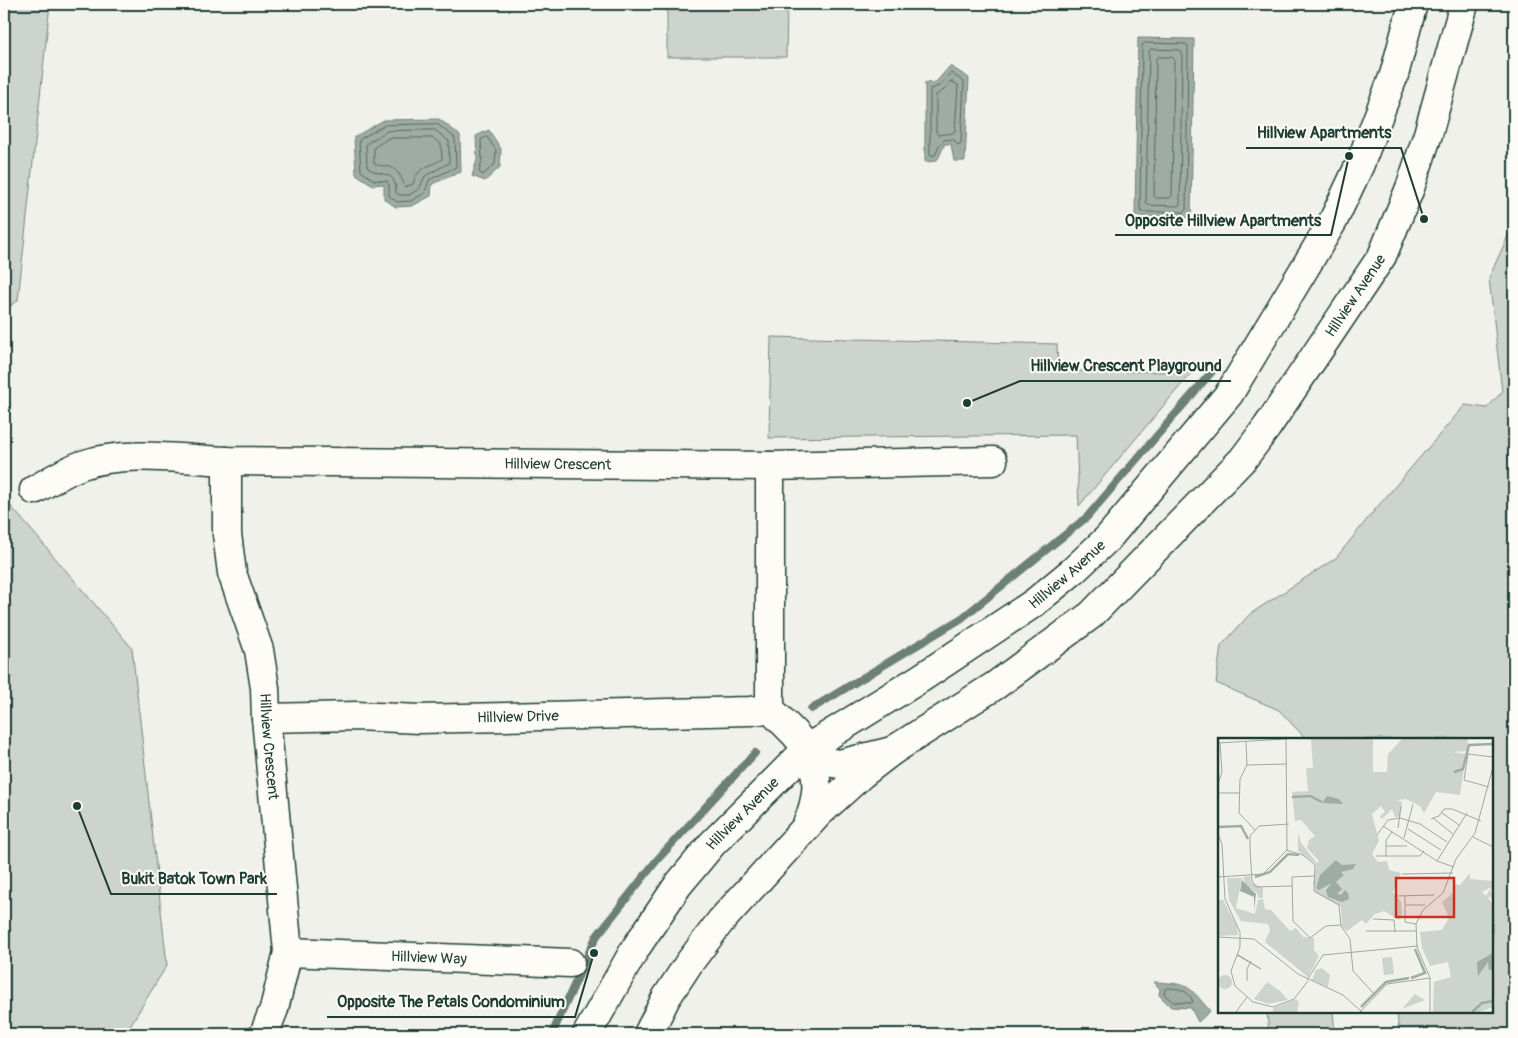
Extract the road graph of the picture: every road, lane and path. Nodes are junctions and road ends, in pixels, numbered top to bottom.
1 (1412, 4) edge
2 (1464, 4) edge
3 (227, 461) junction
4 (993, 461) dead end
5 (770, 466) junction
6 (34, 490) dead end
7 (770, 709) junction
8 (266, 718) junction
9 (808, 748) junction
10 (892, 751) junction
11 (806, 827) junction
12 (288, 952) junction
13 (570, 963) dead end
14 (644, 1030) edge
15 (264, 1034) edge
16 (588, 1034) edge

1 - 9 street, Hillview Avenue
2 - 10 street, Hillview Avenue
3 - 5 street, Hillview Crescent
3 - 6 street, Hillview Crescent
3 - 8 street, Hillview Crescent
4 - 5 street, Hillview Crescent
5 - 7 street
7 - 8 street, Hillview Drive
7 - 9 street
8 - 12 street, Hillview Crescent
9 - 10 street
9 - 11 street
9 - 16 street, Hillview Avenue
10 - 11 street, Hillview Avenue
11 - 14 street, Hillview Avenue
12 - 13 street, Hillview Way
12 - 15 street, Hillview Crescent

